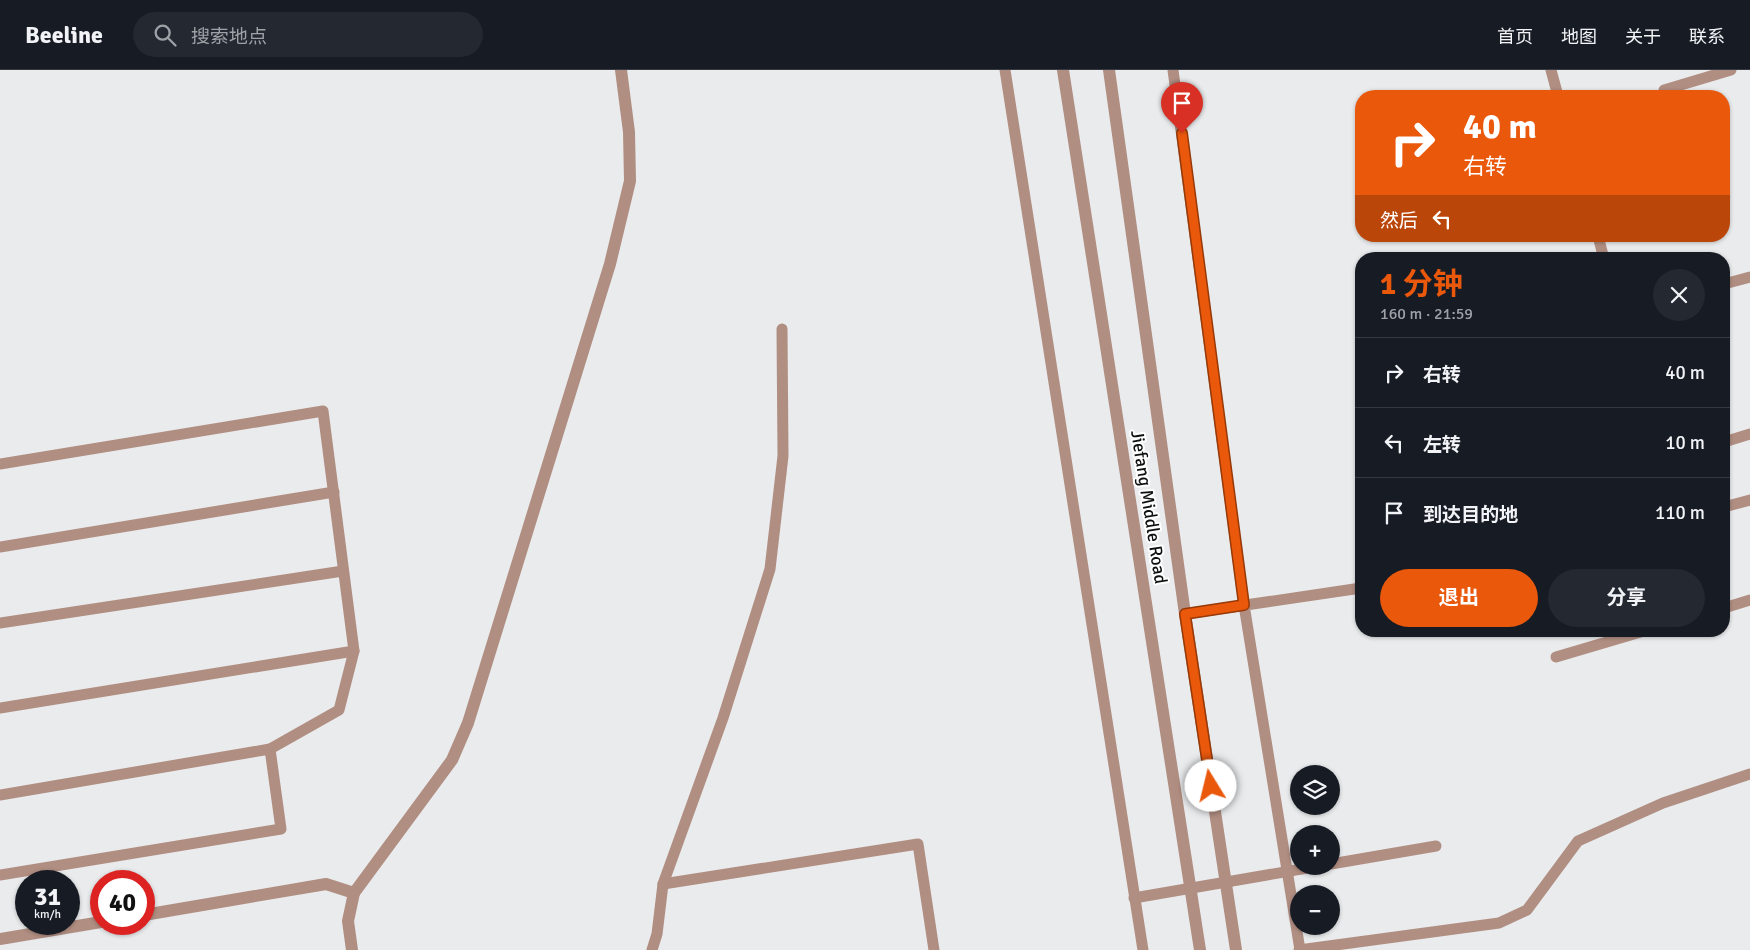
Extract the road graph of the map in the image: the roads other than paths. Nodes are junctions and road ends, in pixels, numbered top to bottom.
1 (621, 70) edge
2 (1005, 70) edge
3 (1063, 70) edge
4 (1108, 70) edge
5 (1173, 70) edge
6 (1551, 70) edge
7 (1730, 70) edge
8 (1556, 90) edge
9 (1664, 90) dead end
10 (1750, 277) edge
11 (1730, 282) edge
12 (782, 329) dead end
13 (1750, 434) edge
14 (1730, 440) edge
15 (0, 464) edge
16 (334, 492) junction
17 (1750, 500) edge
18 (1730, 505) edge
19 (0, 547) edge
20 (343, 571) junction
21 (1355, 589) edge
22 (1750, 600) edge
23 (1244, 605) junction
24 (1730, 606) edge
25 (1185, 614) junction
26 (0, 623) edge
27 (1624, 637) edge
28 (354, 651) junction
29 (1556, 657) dead end
30 (0, 708) edge
31 (270, 749) junction
32 (1750, 774) edge
33 (0, 795) edge
34 (1436, 846) dead end
35 (1340, 862) edge
36 (1290, 871) edge
37 (1287, 872) junction
38 (0, 875) edge
39 (1225, 882) junction
40 (663, 884) junction
41 (1190, 888) junction
42 (354, 893) junction
43 (1134, 898) junction
44 (155, 913) edge
45 (90, 924) edge
46 (0, 939) edge
47 (352, 950) edge
48 (652, 950) edge
49 (934, 950) edge
50 (1142, 950) edge
51 (1200, 950) edge
52 (1236, 950) edge
53 (1300, 950) edge

1 - 42 street
2 - 43 lane
3 - 41 street, Jiefang Middle Road
4 - 25 street, Jiefang Middle Road
5 - 23 lane
6 - 8 lane
7 - 9 lane
10 - 11 lane
12 - 40 lane
13 - 14 lane
15 - 16 lane
16 - 19 lane
16 - 20 lane
17 - 18 lane
20 - 26 lane
20 - 28 lane
21 - 23 lane
22 - 24 lane
23 - 25 lane
23 - 37 lane
25 - 39 street, Jiefang Middle Road
27 - 29 lane
28 - 30 lane
28 - 31 lane
31 - 33 lane
31 - 38 lane
32 - 53 lane
34 - 35 lane
36 - 37 lane
37 - 39 lane
37 - 53 lane
39 - 41 lane
39 - 52 street, Jiefang Middle Road
40 - 48 lane
40 - 49 lane
41 - 43 lane
41 - 51 street, Jiefang Middle Road
42 - 44 street
42 - 47 street
43 - 50 lane
45 - 46 street

